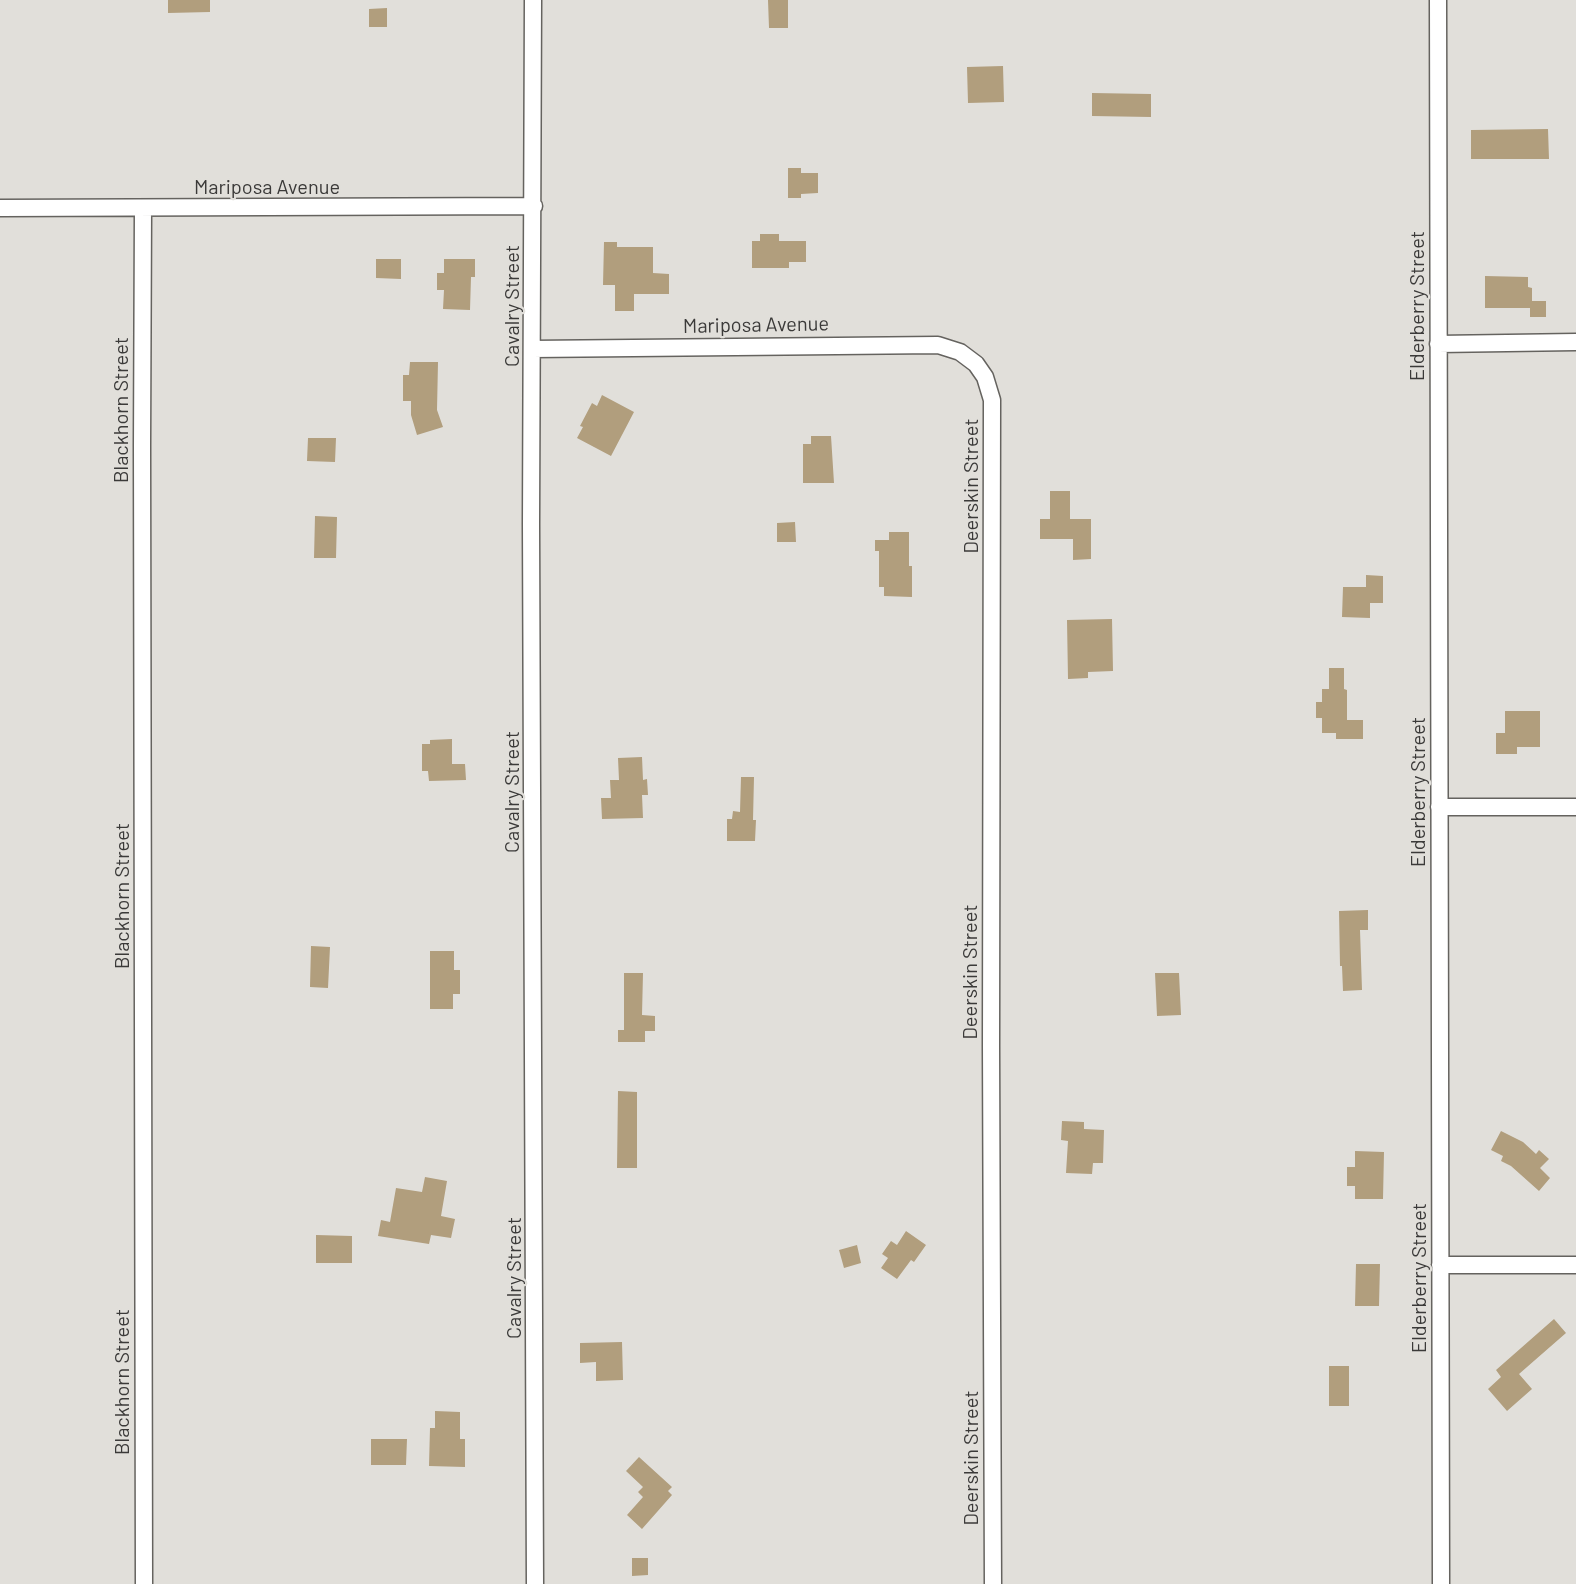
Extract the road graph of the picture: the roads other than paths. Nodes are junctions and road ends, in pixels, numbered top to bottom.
1 (534, 0) edge
2 (1438, 0) edge
3 (534, 206) junction
4 (0, 208) edge
5 (143, 209) junction
6 (1576, 342) edge
7 (1438, 344) junction
8 (532, 349) junction
9 (976, 364) joint
10 (1439, 807) junction
11 (1576, 807) edge
12 (1440, 1265) junction
13 (1576, 1265) edge
14 (144, 1584) edge
15 (535, 1584) edge
16 (993, 1584) edge
17 (1441, 1584) edge

1 - 3 street, Cavalry Street
2 - 7 street, Elderberry Street
3 - 5 street, Mariposa Avenue
3 - 8 street, Cavalry Street
4 - 5 street, Mariposa Avenue
5 - 14 street, Blackhorn Street
6 - 7 street
7 - 10 street, Elderberry Street
8 - 9 street, Mariposa Avenue
8 - 15 street, Cavalry Street
9 - 16 street, Deerskin Street
10 - 11 street
10 - 12 street, Elderberry Street
12 - 13 street
12 - 17 street, Elderberry Street

